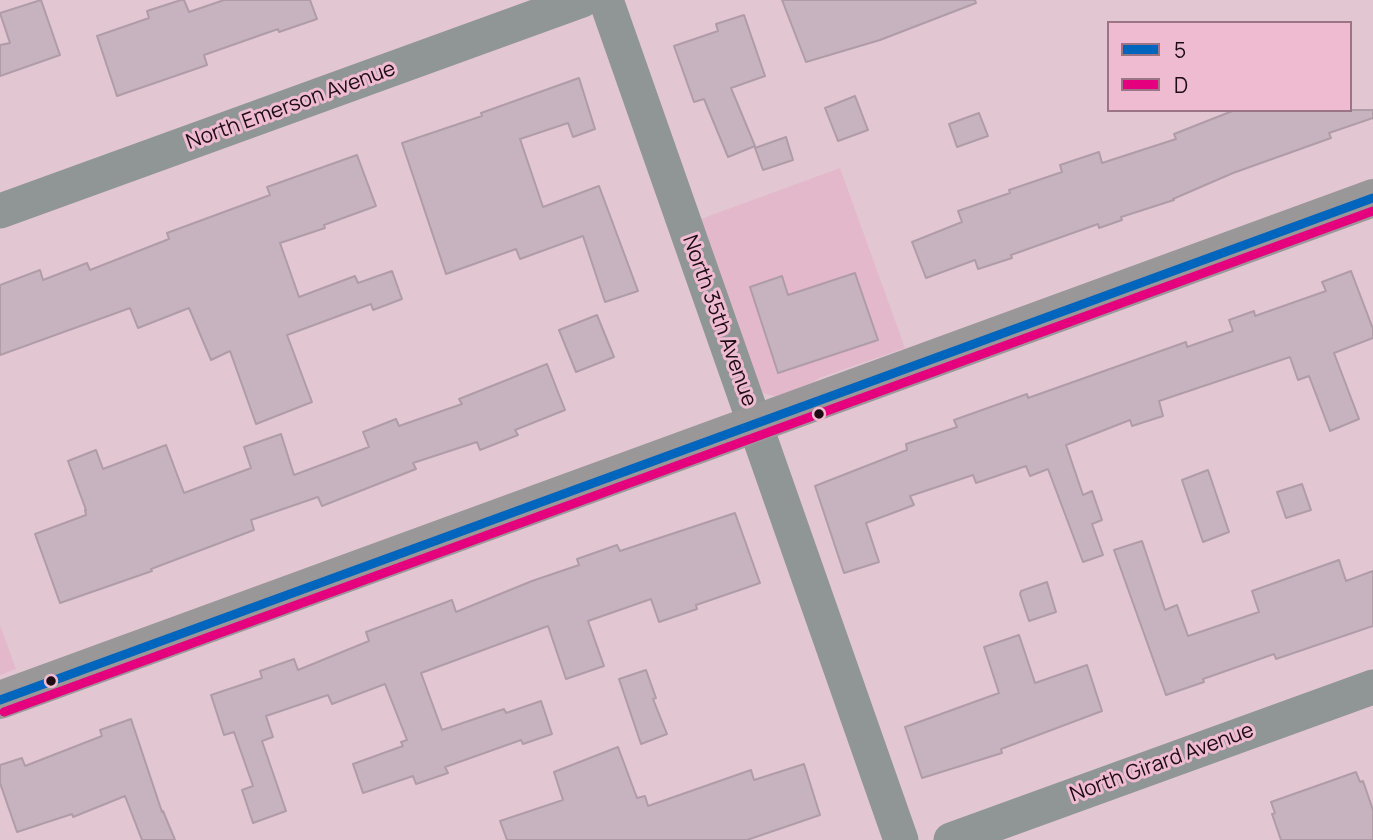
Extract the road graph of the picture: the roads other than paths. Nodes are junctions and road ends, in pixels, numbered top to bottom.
1 (582, 0) edge
2 (606, 0) edge
3 (1373, 198) edge
4 (0, 212) edge
5 (756, 424) junction
6 (1373, 687) edge
7 (0, 700) edge
8 (901, 840) edge
9 (951, 840) edge

1 - 4 street, North Emerson Avenue
2 - 5 street, North 35th Avenue
3 - 5 street
5 - 7 street
5 - 8 street, North 35th Avenue
6 - 9 street, North Girard Avenue

